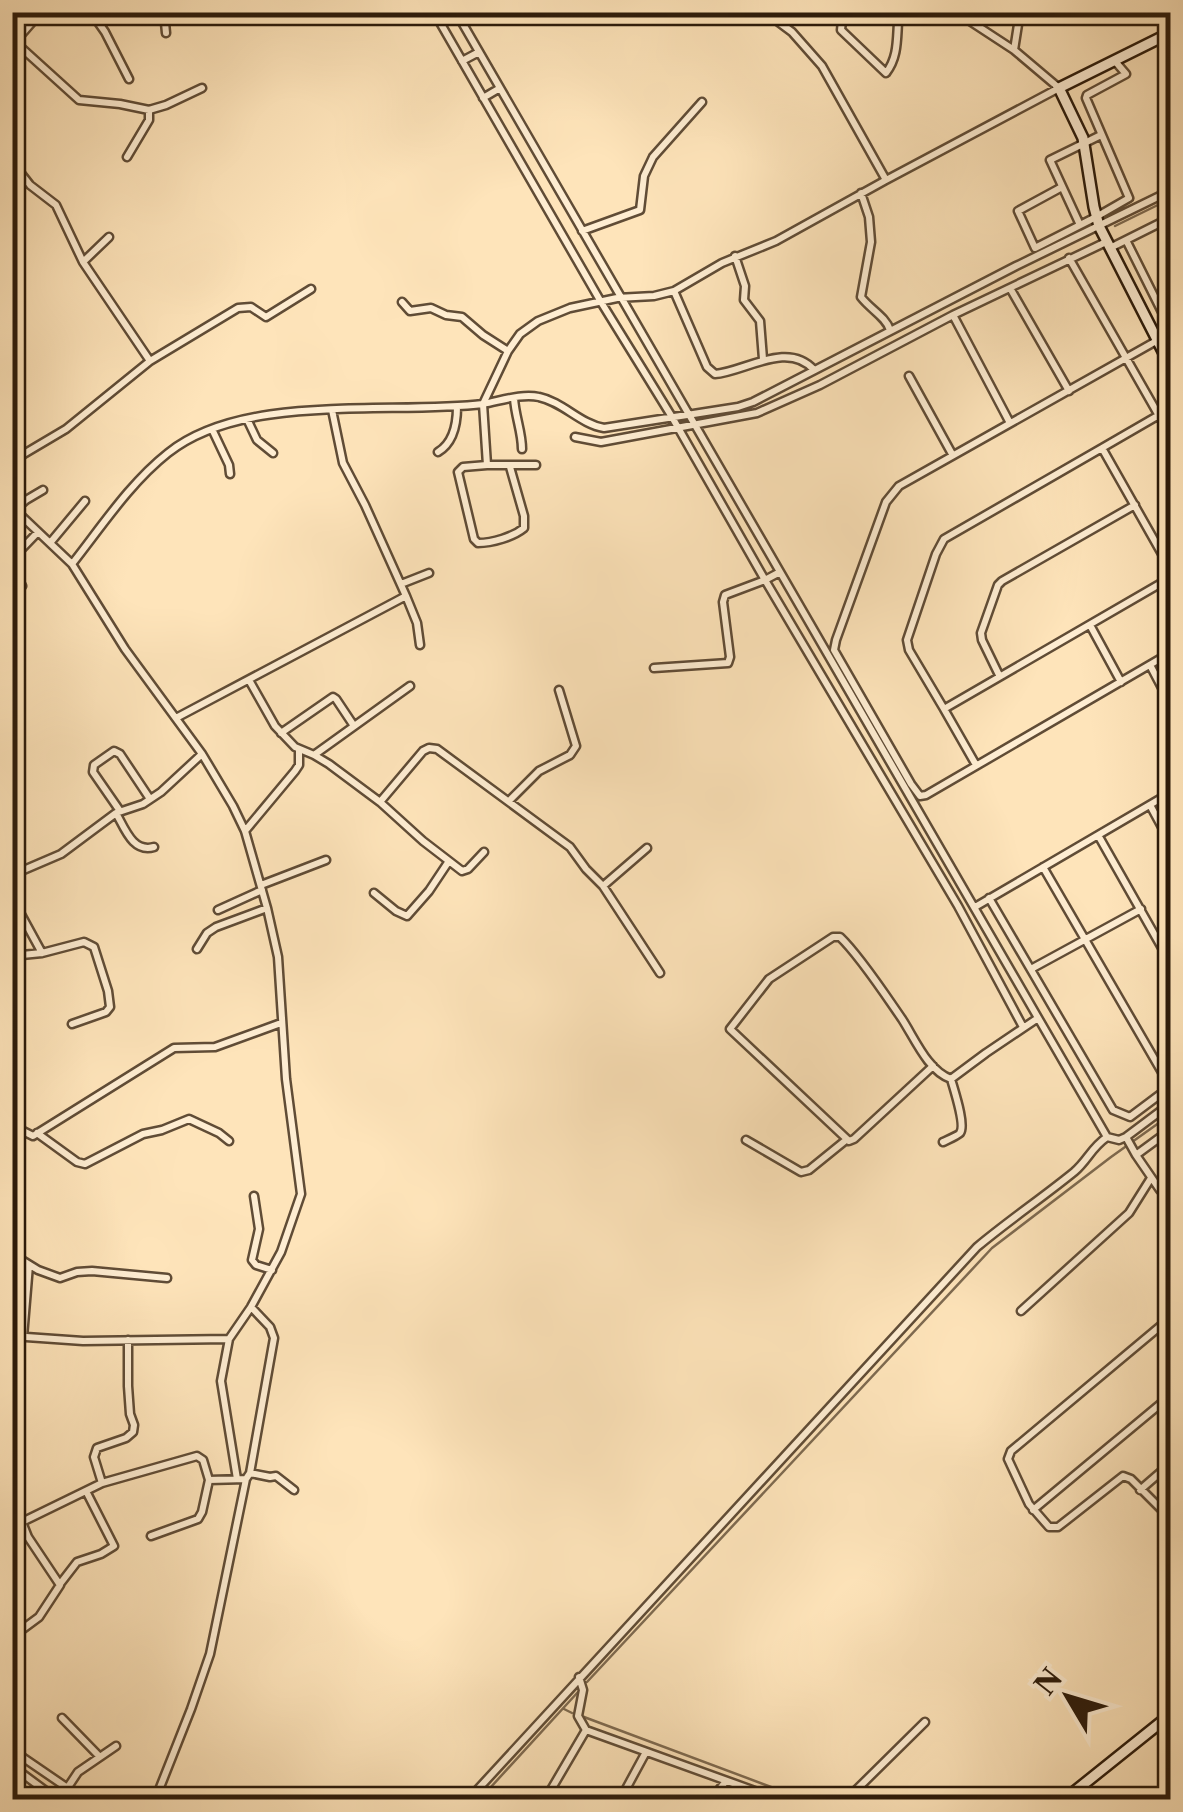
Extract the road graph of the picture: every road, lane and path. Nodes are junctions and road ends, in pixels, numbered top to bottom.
1 (42, 12) edge
2 (91, 12) edge
3 (164, 12) edge
4 (434, 12) edge
5 (456, 12) edge
6 (843, 12) edge
7 (899, 12) edge
8 (956, 12) edge
9 (1020, 12) edge
10 (769, 13) edge
11 (166, 33) dead end
12 (1170, 33) edge
13 (14, 43) edge
14 (1014, 50) junction
15 (479, 52) junction
16 (1114, 60) junction
17 (462, 61) junction
18 (130, 80) dead end
19 (202, 88) dead end
20 (500, 88) junction
21 (1060, 88) junction
22 (483, 98) junction
23 (702, 102) dead end
24 (150, 110) junction
25 (1101, 135) junction
26 (1084, 142) junction
27 (126, 158) dead end
28 (12, 162) edge
29 (886, 180) junction
30 (1062, 186) junction
31 (1170, 191) edge
32 (861, 193) junction
33 (1170, 218) edge
34 (1098, 222) junction
35 (1080, 225) junction
36 (582, 231) junction
37 (109, 236) dead end
38 (1126, 240) junction
39 (1108, 245) junction
40 (735, 256) junction
41 (1070, 258) junction
42 (83, 262) junction
43 (1010, 287) junction
44 (312, 289) dead end
45 (674, 292) junction
46 (618, 297) junction
47 (602, 301) junction
48 (402, 302) dead end
49 (953, 315) junction
50 (1170, 328) edge
51 (890, 330) junction
52 (1159, 340) junction
53 (508, 351) junction
54 (1127, 357) junction
55 (763, 360) junction
56 (150, 361) junction
57 (1170, 365) edge
58 (824, 366) junction
59 (814, 370) junction
60 (909, 376) dead end
61 (830, 378) junction
62 (1069, 391) junction
63 (514, 398) junction
64 (484, 404) junction
65 (458, 407) junction
66 (332, 410) junction
67 (1159, 415) junction
68 (247, 419) junction
69 (691, 420) junction
70 (674, 423) junction
71 (1010, 423) junction
72 (212, 429) junction
73 (595, 434) junction
74 (1170, 435) edge
75 (574, 436) dead end
76 (1102, 448) junction
77 (522, 450) dead end
78 (438, 452) dead end
79 (273, 453) dead end
80 (952, 454) junction
81 (12, 461) edge
82 (486, 465) junction
83 (510, 466) junction
84 (536, 466) dead end
85 (230, 474) dead end
86 (43, 490) dead end
87 (85, 501) dead end
88 (1135, 505) junction
89 (13, 510) edge
90 (38, 532) junction
91 (50, 543) junction
92 (12, 562) edge
93 (72, 564) junction
94 (1170, 568) edge
95 (780, 572) junction
96 (429, 573) dead end
97 (1170, 578) edge
98 (765, 580) junction
99 (401, 584) junction
100 (406, 596) junction
101 (12, 597) edge
102 (12, 620) edge
103 (1090, 625) junction
104 (17, 637) dead end
105 (420, 645) dead end
106 (1170, 653) edge
107 (1150, 665) junction
108 (654, 668) dead end
109 (1000, 675) junction
110 (249, 680) junction
111 (1121, 682) junction
112 (410, 686) dead end
113 (559, 690) dead end
114 (1170, 703) edge
115 (944, 708) junction
116 (176, 718) junction
117 (354, 726) junction
118 (281, 733) junction
119 (299, 750) junction
120 (314, 754) junction
121 (199, 757) junction
122 (976, 766) junction
123 (908, 786) junction
124 (1170, 793) edge
125 (150, 799) junction
126 (509, 801) junction
127 (380, 802) junction
128 (1150, 806) junction
129 (118, 812) junction
130 (245, 831) junction
131 (1098, 835) junction
132 (1170, 842) edge
133 (154, 847) dead end
134 (647, 848) dead end
135 (484, 852) dead end
136 (326, 860) dead end
137 (449, 861) junction
138 (1043, 867) junction
139 (12, 875) edge
140 (602, 886) junction
141 (262, 887) junction
142 (374, 893) dead end
143 (12, 898) edge
144 (990, 898) junction
145 (975, 907) junction
146 (268, 908) junction
147 (1141, 909) junction
148 (218, 910) dead end
149 (1086, 939) junction
150 (197, 949) dead end
151 (42, 953) junction
152 (12, 956) edge
153 (1170, 962) edge
154 (1031, 969) junction
155 (660, 974) dead end
156 (1038, 1018) junction
157 (72, 1024) dead end
158 (276, 1024) junction
159 (1024, 1026) junction
160 (933, 1066) junction
161 (951, 1080) junction
162 (1170, 1086) edge
163 (1170, 1104) edge
164 (12, 1122) edge
165 (1170, 1130) edge
166 (38, 1133) junction
167 (1107, 1138) junction
168 (1127, 1139) junction
169 (746, 1140) dead end
170 (846, 1140) junction
171 (229, 1142) dead end
172 (944, 1142) dead end
173 (1134, 1152) junction
174 (1151, 1178) junction
175 (1170, 1190) edge
176 (254, 1196) dead end
177 (12, 1254) edge
178 (29, 1265) junction
179 (272, 1270) junction
180 (168, 1278) dead end
181 (251, 1306) junction
182 (1022, 1312) dead end
183 (1170, 1318) edge
184 (12, 1336) edge
185 (23, 1337) junction
186 (229, 1339) junction
187 (128, 1340) junction
188 (1170, 1396) edge
189 (1170, 1464) edge
190 (244, 1477) junction
191 (209, 1480) junction
192 (102, 1483) junction
193 (294, 1490) dead end
194 (1140, 1490) junction
195 (86, 1491) junction
196 (1033, 1510) junction
197 (1170, 1518) edge
198 (12, 1522) edge
199 (22, 1522) junction
200 (151, 1536) dead end
201 (60, 1585) junction
202 (12, 1637) edge
203 (579, 1678) junction
204 (1170, 1715) edge
205 (62, 1718) dead end
206 (925, 1722) dead end
207 (586, 1730) junction
208 (116, 1746) dead end
209 (12, 1750) edge
210 (646, 1752) junction
211 (99, 1756) junction
212 (12, 1766) edge
213 (726, 1780) junction
214 (68, 1787) junction
215 (547, 1797) edge
216 (776, 1799) edge
217 (58, 1800) edge
218 (85, 1800) edge
219 (154, 1800) edge
220 (468, 1800) edge
221 (570, 1800) edge
222 (620, 1800) edge
223 (711, 1800) edge
224 (846, 1800) edge
225 (1064, 1800) edge

1 - 13 street
2 - 18 street
3 - 11 street
4 - 17 street
5 - 15 street
6 - 7 street
8 - 14 street
9 - 14 street
10 - 29 street
12 - 16 street
13 - 24 street
14 - 21 street
15 - 17 street
15 - 20 street
16 - 21 street
16 - 25 street
17 - 22 street
19 - 24 street
20 - 22 street
20 - 36 street
21 - 26 street
21 - 29 street
22 - 47 street
23 - 36 street
24 - 27 street
25 - 26 street
25 - 34 street
26 - 30 street
26 - 34 street
28 - 42 street
29 - 32 street
30 - 35 street
30 - 35 street
31 - 34 street
32 - 40 street
32 - 51 street
33 - 38 street
34 - 35 street
34 - 39 street
34 - 51 street
36 - 46 street
37 - 42 street
38 - 39 street
38 - 50 street
39 - 41 street
39 - 52 street
40 - 45 street
40 - 55 street
41 - 43 street
41 - 54 street
42 - 56 street
43 - 49 street
43 - 62 street
44 - 56 street
45 - 46 street
45 - 55 street
46 - 47 street
46 - 69 street
47 - 53 street
47 - 70 street
48 - 53 street
49 - 61 street
49 - 71 street
51 - 58 street
52 - 54 street
52 - 57 street
53 - 64 street
54 - 62 street
54 - 67 street
55 - 59 street
56 - 81 street
58 - 59 street
58 - 61 street
59 - 69 street
60 - 80 street
61 - 69 street
62 - 71 street
63 - 64 street
63 - 73 street
63 - 77 street
64 - 65 street
64 - 82 street
65 - 66 street
65 - 78 street
66 - 68 street
66 - 99 street
67 - 74 street
67 - 76 street
68 - 72 street
68 - 79 street
69 - 70 street
69 - 70 street
69 - 95 street
70 - 73 street
70 - 73 street
70 - 98 street
71 - 80 street
72 - 85 street
72 - 93 street
73 - 75 street
76 - 88 street
76 - 115 street
80 - 123 street
82 - 83 street
82 - 83 street
83 - 84 street
86 - 89 street
87 - 91 street
88 - 94 street
88 - 109 street
89 - 90 street
90 - 91 street
90 - 92 street
91 - 93 street
92 - 101 street
93 - 116 street
95 - 98 street
95 - 123 street
96 - 99 street
97 - 103 street
98 - 108 street
98 - 159 street
99 - 100 street
100 - 105 street
100 - 110 street
102 - 104 street
103 - 109 street
103 - 111 street
106 - 107 street
107 - 111 street
107 - 114 street
109 - 115 street
110 - 116 street
110 - 118 street
111 - 122 street
112 - 117 street
113 - 126 street
115 - 122 street
116 - 121 street
117 - 118 street
117 - 120 street
118 - 119 street
119 - 120 street
119 - 130 street
120 - 127 street
121 - 125 street
121 - 130 street
122 - 123 street
123 - 145 street
124 - 128 street
125 - 129 street
125 - 129 street
126 - 127 street
126 - 140 street
127 - 137 street
128 - 131 street
128 - 132 street
129 - 133 street
129 - 139 street
130 - 141 street
131 - 138 street
131 - 147 street
134 - 140 street
135 - 137 street
136 - 141 street
137 - 142 street
138 - 144 street
138 - 149 street
140 - 155 street
141 - 146 street
141 - 148 street
143 - 151 street
144 - 145 street
144 - 154 street
145 - 156 street
146 - 150 street
146 - 158 street
147 - 149 street
147 - 153 street
149 - 154 street
149 - 162 street
151 - 152 street
151 - 157 street
154 - 162 street
156 - 159 street
156 - 167 street
158 - 166 street
158 - 179 street
159 - 161 street
160 - 161 street
160 - 170 street
160 - 170 street
161 - 172 street
163 - 168 street
164 - 166 street
165 - 173 street
166 - 171 street
167 - 168 street
167 - 203 street
168 - 173 street
169 - 170 street
173 - 174 street
174 - 175 street
174 - 182 street
176 - 179 street
177 - 178 street
178 - 180 street
178 - 185 street
179 - 181 street
181 - 186 street
181 - 190 street
183 - 196 street
184 - 185 street
185 - 187 street
186 - 187 street
186 - 190 street
187 - 192 street
188 - 196 street
189 - 194 street
190 - 191 street
190 - 193 street
190 - 219 street
191 - 192 street
191 - 200 street
192 - 195 street
194 - 196 street
194 - 197 street
195 - 199 street
195 - 201 street
198 - 199 street
199 - 201 street
201 - 202 street
203 - 207 street
203 - 220 street
204 - 225 street
205 - 211 street
206 - 224 street
207 - 210 street
207 - 215 street
208 - 211 street
209 - 214 street
210 - 213 street
210 - 222 street
211 - 214 street
212 - 217 street
213 - 216 street
213 - 223 street
214 - 218 street
215 - 221 street

